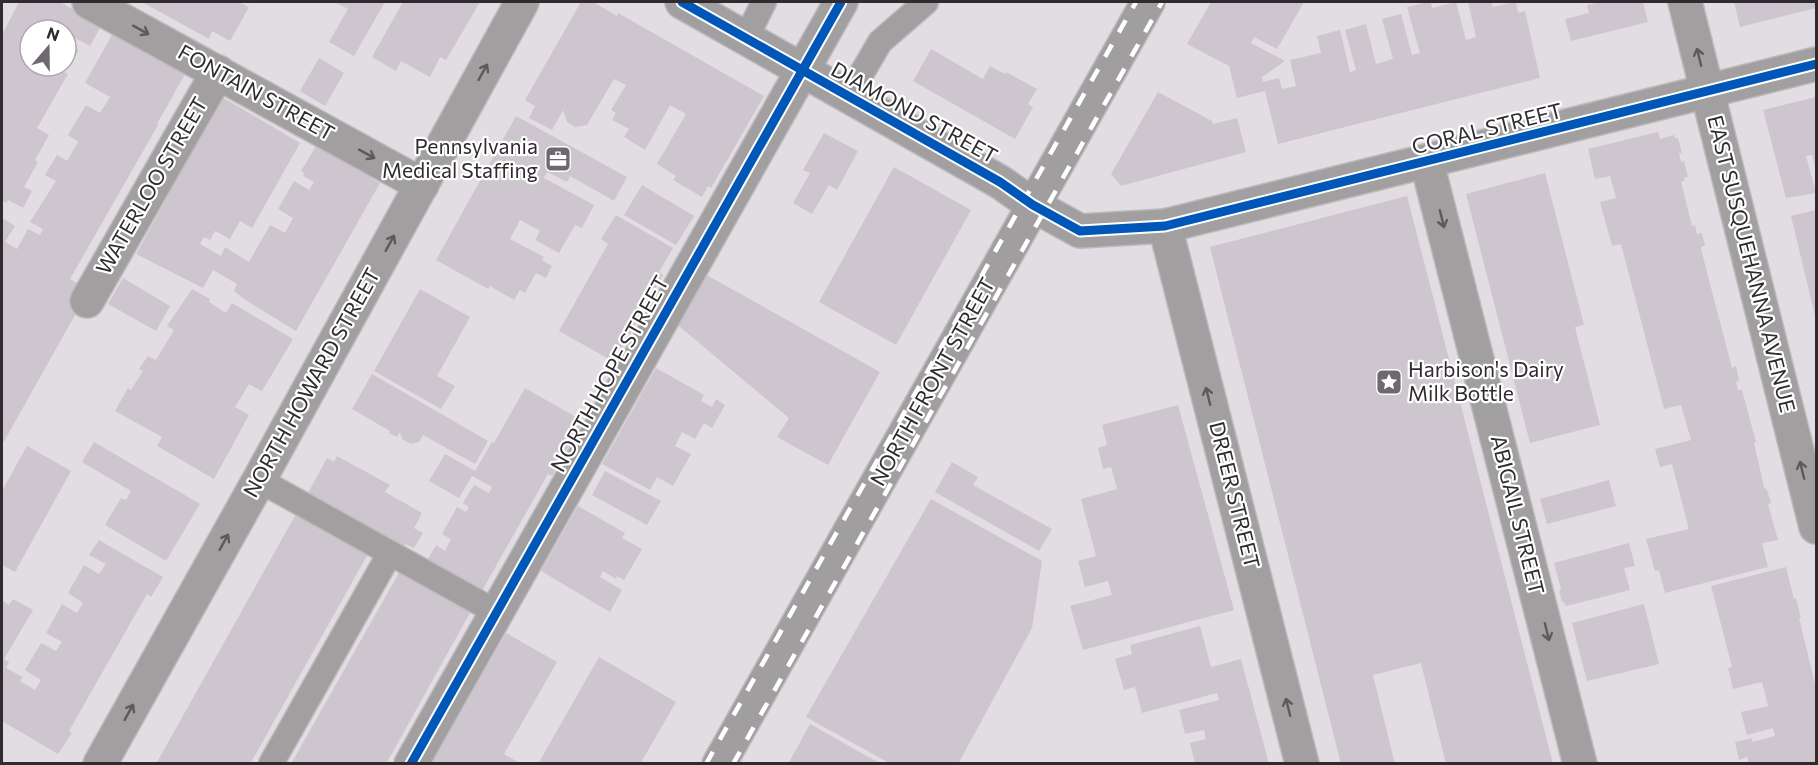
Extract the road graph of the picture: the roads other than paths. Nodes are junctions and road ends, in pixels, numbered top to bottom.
1 (89, 2) edge
2 (522, 2) edge
3 (682, 2) edge
4 (764, 2) edge
5 (841, 2) edge
6 (926, 2) edge
7 (1148, 2) edge
8 (1685, 2) edge
9 (746, 38) junction
10 (1816, 64) edge
11 (802, 71) junction
12 (218, 72) junction
13 (1707, 92) junction
14 (849, 95) junction
15 (1427, 163) junction
16 (422, 185) junction
17 (1033, 205) junction
18 (1165, 226) junction
19 (87, 301) dead end
20 (259, 480) junction
21 (1816, 527) edge
22 (390, 553) junction
23 (496, 612) junction
24 (100, 764) edge
25 (271, 764) edge
26 (411, 764) edge
27 (718, 764) edge
28 (1302, 764) edge
29 (1580, 764) edge

1 -> 12 street, FONTAIN STREET
16 -> 2 street, NORTH HOWARD STREET
3 - 9 street, DIAMOND STREET
4 - 9 lane
5 - 11 street, NORTH HOPE STREET
6 - 14 lane
7 - 17 street, NORTH FRONT STREET
13 -> 8 street, EAST SUSQUEHANNA AVENUE
9 - 11 street, DIAMOND STREET
10 - 13 street, CORAL STREET
11 - 14 street, DIAMOND STREET
11 - 23 street, NORTH HOPE STREET
12 -> 16 street, FONTAIN STREET
12 - 19 street, WATERLOO STREET
13 - 15 street, CORAL STREET
21 -> 13 street, EAST SUSQUEHANNA AVENUE
14 - 17 street, DIAMOND STREET
15 - 18 street, CORAL STREET
15 -> 29 street, ABIGAIL STREET
20 -> 16 street, NORTH HOWARD STREET
17 - 18 street, DIAMOND STREET
17 - 27 street, NORTH FRONT STREET
28 -> 18 street, DREER STREET
20 - 22 lane
24 -> 20 street, NORTH HOWARD STREET
22 - 23 lane
22 - 25 lane
23 - 26 street, NORTH HOPE STREET

